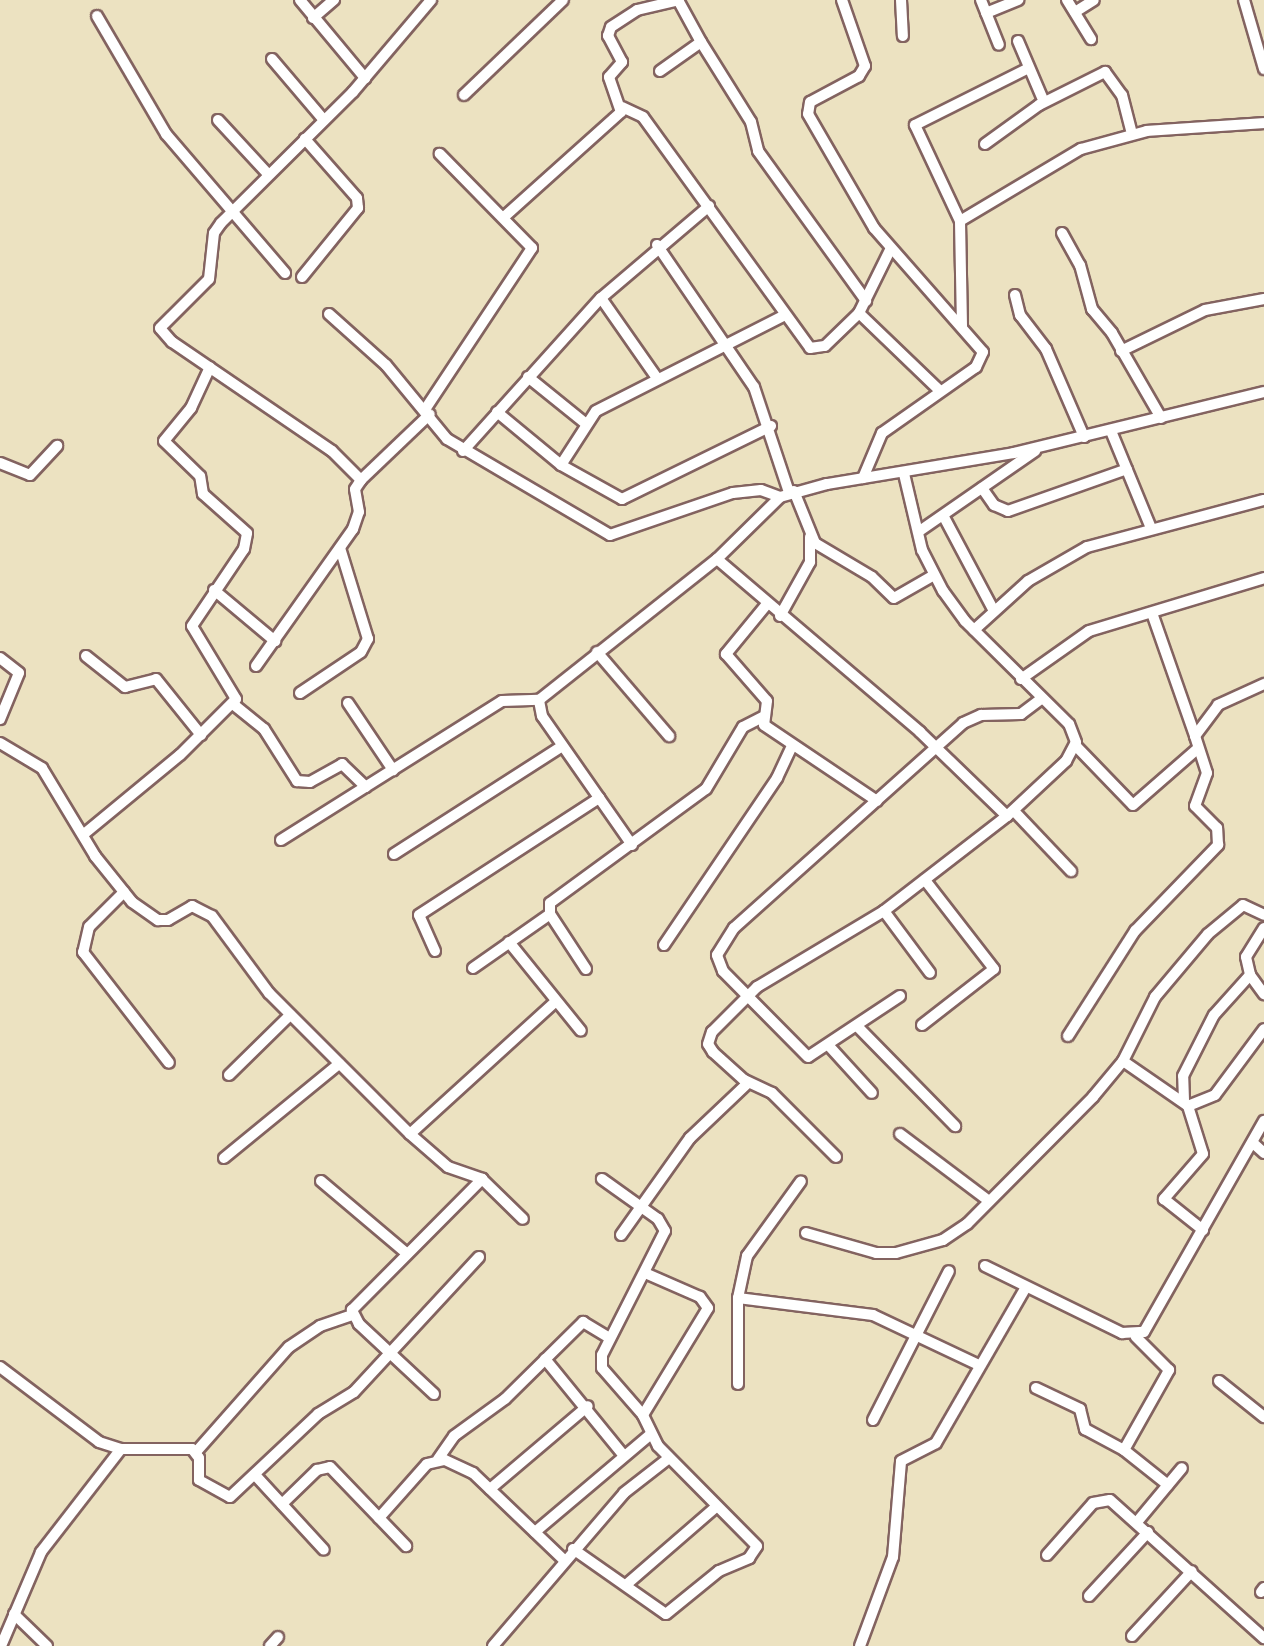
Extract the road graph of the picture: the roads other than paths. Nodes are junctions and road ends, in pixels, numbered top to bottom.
1 (300, 0) edge
2 (334, 0) edge
3 (431, 0) edge
4 (563, 0) edge
5 (678, 0) edge
6 (842, 0) edge
7 (901, 0) edge
8 (981, 0) edge
9 (1018, 0) edge
10 (1067, 0) edge
11 (1094, 0) edge
12 (1244, 0) edge
13 (635, 5) edge
14 (1075, 12) junction
15 (986, 13) junction
16 (97, 16) dead end
17 (313, 18) junction
18 (903, 36) dead end
19 (1091, 39) dead end
20 (1018, 41) dead end
21 (701, 42) junction
22 (999, 45) dead end
23 (272, 58) dead end
24 (1029, 68) junction
25 (1264, 69) edge
26 (660, 71) dead end
27 (365, 78) junction
28 (464, 95) dead end
29 (1044, 102) junction
30 (622, 107) junction
31 (218, 120) dead end
32 (324, 120) junction
33 (1264, 123) edge
34 (1132, 134) junction
35 (305, 139) junction
36 (985, 144) dead end
37 (440, 154) dead end
38 (268, 174) junction
39 (709, 206) junction
40 (232, 212) junction
41 (504, 217) junction
42 (960, 221) junction
43 (1062, 233) dead end
44 (657, 245) junction
45 (890, 250) junction
46 (285, 273) dead end
47 (302, 277) dead end
48 (1015, 295) dead end
49 (601, 298) junction
50 (1264, 299) edge
51 (866, 301) junction
52 (859, 313) junction
53 (329, 314) dead end
54 (785, 315) junction
55 (962, 326) junction
56 (727, 342) junction
57 (1120, 351) junction
58 (210, 367) junction
59 (528, 377) junction
60 (657, 378) junction
61 (940, 391) junction
62 (1264, 392) edge
63 (428, 411) junction
64 (497, 412) junction
65 (1161, 418) junction
66 (585, 423) junction
67 (771, 426) junction
68 (1112, 431) junction
69 (1084, 437) junction
70 (57, 446) dead end
71 (1043, 446) junction
72 (463, 451) junction
73 (0, 463) edge
74 (561, 465) junction
75 (1127, 469) junction
76 (904, 474) junction
77 (863, 478) junction
78 (361, 480) junction
79 (982, 488) junction
80 (788, 493) junction
81 (1264, 500) edge
82 (944, 517) junction
83 (1151, 528) junction
84 (921, 530) junction
85 (810, 537) junction
86 (340, 548) junction
87 (717, 559) junction
88 (934, 575) junction
89 (1264, 578) edge
90 (214, 590) junction
91 (767, 604) junction
92 (994, 611) junction
93 (1152, 613) junction
94 (780, 616) junction
95 (974, 630) junction
96 (275, 641) junction
97 (597, 652) junction
98 (86, 656) dead end
99 (0, 658) edge
100 (255, 666) dead end
101 (1022, 679) junction
102 (1264, 684) edge
103 (300, 693) dead end
104 (1041, 699) junction
105 (539, 700) junction
106 (233, 704) junction
107 (348, 704) dead end
108 (763, 717) junction
109 (0, 719) edge
110 (201, 735) junction
111 (669, 736) dead end
112 (1195, 736) junction
113 (0, 743) edge
114 (1075, 745) junction
115 (562, 746) junction
116 (792, 746) junction
117 (936, 748) junction
118 (1196, 750) junction
119 (393, 770) junction
120 (366, 787) junction
121 (599, 798) junction
122 (877, 801) junction
123 (1010, 813) junction
124 (84, 834) junction
125 (281, 840) dead end
126 (632, 845) junction
127 (394, 854) dead end
128 (1071, 871) dead end
129 (925, 880) junction
130 (124, 892) junction
131 (884, 911) junction
132 (550, 914) junction
133 (1264, 915) edge
134 (1264, 928) edge
135 (509, 942) junction
136 (664, 945) dead end
137 (435, 951) dead end
138 (473, 968) dead end
139 (586, 969) dead end
140 (930, 973) dead end
141 (1250, 975) junction
142 (747, 994) junction
143 (1264, 994) edge
144 (900, 996) dead end
145 (556, 1001) junction
146 (290, 1015) junction
147 (922, 1025) dead end
148 (858, 1027) junction
149 (1264, 1029) edge
150 (581, 1031) dead end
151 (1068, 1036) dead end
152 (830, 1047) junction
153 (1123, 1061) junction
154 (169, 1063) dead end
155 (339, 1064) junction
156 (229, 1075) dead end
157 (748, 1083) junction
158 (873, 1093) dead end
159 (1186, 1103) junction
160 (1264, 1121) edge
161 (955, 1126) dead end
162 (410, 1134) junction
163 (900, 1134) dead end
164 (1253, 1143) junction
165 (1264, 1153) edge
166 (836, 1157) dead end
167 (224, 1158) dead end
168 (482, 1179) junction
169 (602, 1179) dead end
170 (321, 1181) dead end
171 (801, 1181) dead end
172 (989, 1201) junction
173 (638, 1205) junction
174 (523, 1219) dead end
175 (1203, 1230) junction
176 (806, 1233) dead end
177 (621, 1235) dead end
178 (405, 1252) junction
179 (479, 1257) dead end
180 (985, 1266) dead end
181 (949, 1271) dead end
182 (645, 1273) junction
183 (1026, 1287) junction
184 (738, 1298) junction
185 (352, 1315) junction
186 (916, 1334) junction
187 (1136, 1336) junction
188 (610, 1338) junction
189 (392, 1354) junction
190 (545, 1359) junction
191 (979, 1365) junction
192 (0, 1368) edge
193 (1219, 1381) dead end
194 (738, 1384) dead end
195 (1036, 1388) dead end
196 (434, 1394) dead end
197 (588, 1406) junction
198 (643, 1415) junction
199 (1264, 1417) edge
200 (873, 1420) dead end
201 (651, 1434) junction
202 (121, 1449) junction
203 (1124, 1450) junction
204 (196, 1452) junction
205 (624, 1455) junction
206 (669, 1458) junction
207 (438, 1459) junction
208 (1182, 1468) dead end
209 (256, 1476) junction
210 (1168, 1485) junction
211 (490, 1488) junction
212 (282, 1503) junction
213 (716, 1507) junction
214 (379, 1518) junction
215 (1137, 1522) junction
216 (535, 1532) junction
217 (1149, 1532) junction
218 (406, 1546) dead end
219 (573, 1549) junction
220 (324, 1550) dead end
221 (1047, 1555) dead end
222 (564, 1560) junction
223 (1192, 1571) junction
224 (627, 1584) junction
225 (1089, 1596) dead end
226 (14, 1614) junction
227 (1132, 1636) dead end
228 (278, 1637) dead end
229 (1264, 1638) edge
230 (1, 1646) edge
231 (47, 1646) edge
232 (270, 1646) edge
233 (493, 1646) edge
234 (860, 1646) edge

1 - 17 street
2 - 17 street
3 - 27 street
4 - 28 street
5 - 13 street
5 - 21 street
6 - 45 street
7 - 18 street
8 - 15 street
9 - 15 street
10 - 14 street
11 - 14 street
12 - 25 street
13 - 30 street
14 - 19 street
15 - 22 street
16 - 40 street
17 - 27 street
20 - 24 street
21 - 26 street
21 - 51 street
23 - 32 street
24 - 29 street
24 - 42 street
27 - 32 street
29 - 34 street
29 - 36 street
30 - 39 street
30 - 41 street
31 - 38 street
32 - 35 street
33 - 34 street
34 - 42 street
35 - 38 street
35 - 47 street
37 - 41 street
38 - 40 street
39 - 44 street
39 - 54 street
40 - 46 street
40 - 58 street
41 - 63 street
42 - 55 street
43 - 57 street
44 - 49 street
44 - 56 street
45 - 51 street
45 - 55 street
48 - 69 street
49 - 59 street
49 - 60 street
50 - 57 street
51 - 52 street
52 - 54 street
52 - 61 street
53 - 63 street
54 - 56 street
55 - 61 street
56 - 60 street
56 - 67 street
57 - 65 street
58 - 78 street
58 - 90 street
59 - 64 street
59 - 66 street
60 - 66 street
61 - 77 street
62 - 65 street
63 - 72 street
63 - 78 street
64 - 72 street
64 - 74 street
65 - 68 street
66 - 74 street
67 - 74 street
67 - 80 street
68 - 69 street
68 - 75 street
69 - 71 street
70 - 73 street
71 - 76 street
71 - 79 street
72 - 80 street
75 - 79 street
75 - 83 street
76 - 77 street
76 - 84 street
77 - 80 street
78 - 86 street
79 - 82 street
80 - 85 street
80 - 87 street
81 - 83 street
82 - 84 street
82 - 92 street
83 - 92 street
84 - 88 street
85 - 88 street
85 - 94 street
86 - 96 street
86 - 103 street
87 - 91 street
87 - 97 street
88 - 95 street
89 - 93 street
90 - 96 street
90 - 106 street
91 - 94 street
91 - 108 street
92 - 95 street
93 - 101 street
93 - 112 street
94 - 117 street
95 - 101 street
96 - 100 street
97 - 105 street
97 - 111 street
98 - 110 street
99 - 109 street
101 - 104 street
102 - 112 street
104 - 114 street
104 - 117 street
105 - 115 street
105 - 119 street
106 - 110 street
106 - 120 street
107 - 119 street
108 - 116 street
108 - 126 street
110 - 124 street
112 - 118 street
113 - 124 street
114 - 118 street
114 - 123 street
115 - 121 street
115 - 127 street
116 - 122 street
116 - 136 street
117 - 122 street
117 - 123 street
118 - 151 street
119 - 120 street
120 - 125 street
121 - 126 street
121 - 137 street
122 - 142 street
123 - 128 street
123 - 129 street
124 - 130 street
126 - 132 street
129 - 131 street
129 - 147 street
130 - 146 street
130 - 154 street
131 - 140 street
131 - 142 street
132 - 135 street
132 - 139 street
133 - 153 street
134 - 141 street
135 - 138 street
135 - 145 street
141 - 143 street
141 - 159 street
142 - 152 street
142 - 157 street
144 - 148 street
145 - 150 street
145 - 162 street
146 - 155 street
146 - 156 street
148 - 152 street
148 - 161 street
149 - 159 street
152 - 158 street
153 - 159 street
153 - 172 street
155 - 162 street
155 - 167 street
157 - 166 street
157 - 173 street
159 - 175 street
160 - 164 street
162 - 168 street
163 - 172 street
164 - 165 street
164 - 175 street
168 - 174 street
168 - 178 street
169 - 173 street
170 - 178 street
171 - 184 street
172 - 176 street
173 - 177 street
173 - 182 street
175 - 187 street
178 - 185 street
179 - 189 street
180 - 183 street
181 - 186 street
182 - 188 street
182 - 198 street
183 - 187 street
183 - 191 street
184 - 186 street
184 - 194 street
185 - 189 street
185 - 204 street
186 - 191 street
186 - 200 street
187 - 203 street
188 - 190 street
188 - 198 street
189 - 196 street
189 - 209 street
190 - 197 street
190 - 207 street
191 - 234 street
192 - 202 street
193 - 199 street
195 - 203 street
197 - 205 street
197 - 211 street
198 - 201 street
201 - 205 street
201 - 206 street
202 - 204 street
202 - 226 street
203 - 210 street
204 - 209 street
205 - 216 street
206 - 213 street
206 - 219 street
207 - 211 street
207 - 214 street
208 - 210 street
209 - 212 street
210 - 215 street
211 - 216 street
212 - 214 street
212 - 220 street
213 - 224 street
213 - 224 street
214 - 218 street
215 - 217 street
215 - 221 street
216 - 222 street
217 - 223 street
217 - 225 street
219 - 222 street
219 - 224 street
222 - 233 street
223 - 227 street
223 - 229 street
226 - 230 street
226 - 231 street
228 - 232 street

